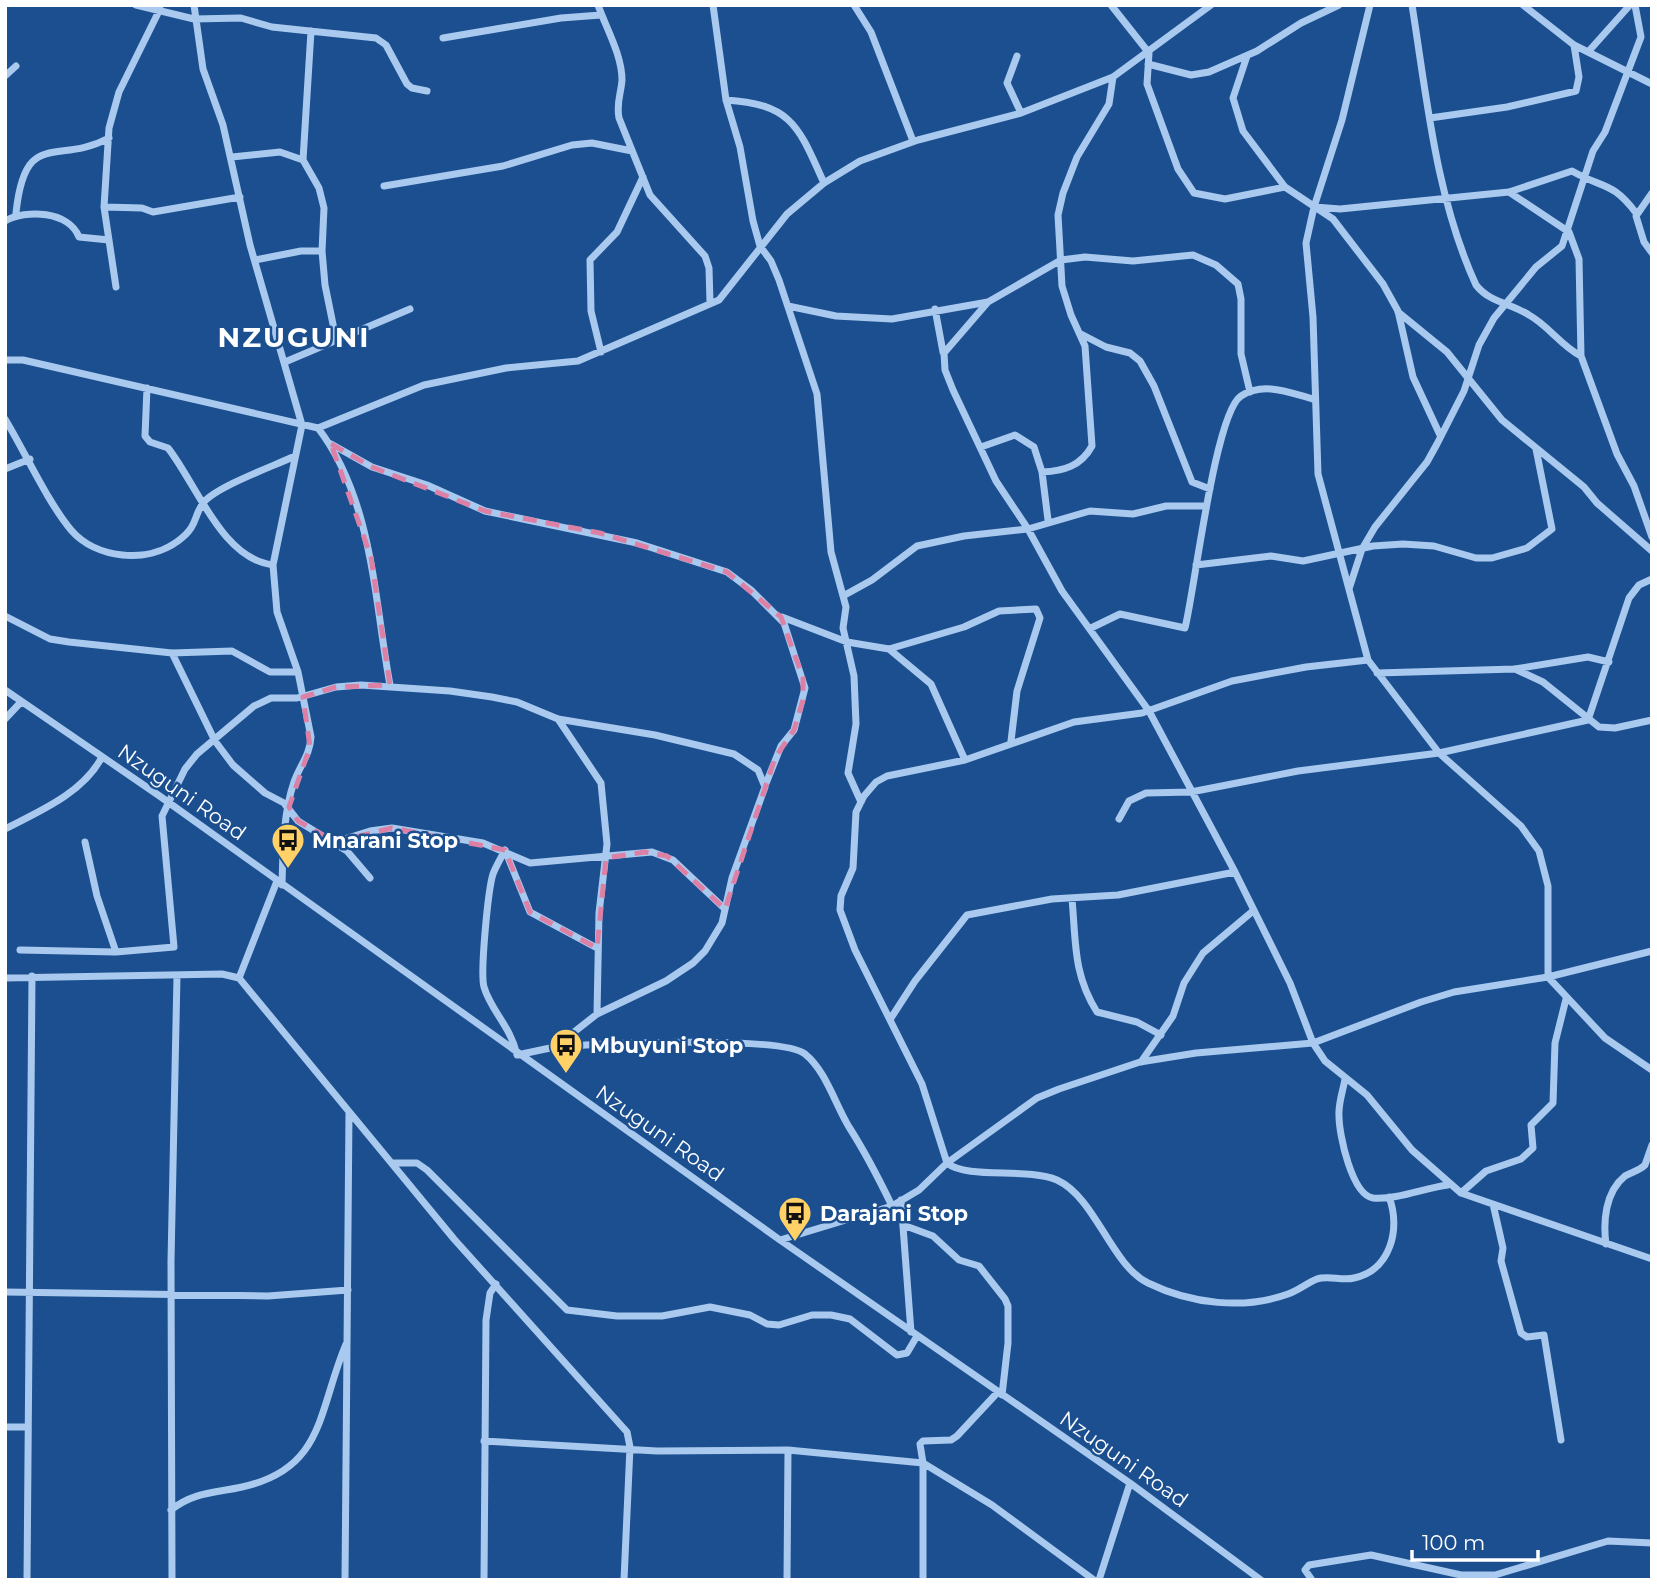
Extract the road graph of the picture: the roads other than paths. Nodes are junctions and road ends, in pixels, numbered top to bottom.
1 (136, 5) edge
2 (194, 5) edge
3 (598, 5) edge
4 (713, 5) edge
5 (854, 5) edge
6 (1111, 5) edge
7 (1211, 5) edge
8 (1339, 5) edge
9 (1370, 5) edge
10 (1412, 5) edge
11 (1523, 5) edge
12 (1632, 5) edge
13 (145, 6) edge
14 (160, 9) junction
15 (601, 15) junction
16 (194, 19) junction
17 (311, 32) junction
18 (443, 38) dead end
19 (1574, 45) junction
20 (1588, 52) junction
21 (1149, 53) junction
22 (1017, 56) dead end
23 (1247, 56) junction
24 (1148, 64) junction
25 (16, 66) dead end
26 (1630, 72) junction
27 (5, 76) edge
28 (1113, 77) junction
29 (1652, 84) edge
30 (427, 91) dead end
31 (726, 100) junction
32 (1021, 113) junction
33 (1430, 118) junction
34 (109, 138) junction
35 (913, 142) junction
36 (632, 151) junction
37 (232, 157) junction
38 (303, 160) junction
39 (643, 177) junction
40 (1584, 180) junction
41 (824, 183) junction
42 (384, 186) dead end
43 (1285, 187) junction
44 (1509, 192) junction
45 (1652, 193) edge
46 (1445, 196) junction
47 (240, 197) junction
48 (104, 207) junction
49 (1314, 207) junction
50 (1636, 213) junction
51 (16, 214) junction
52 (5, 221) edge
53 (1569, 232) junction
54 (109, 240) junction
55 (760, 246) junction
56 (322, 251) junction
57 (1652, 253) edge
58 (255, 260) junction
59 (1061, 260) junction
60 (116, 287) dead end
61 (988, 302) junction
62 (710, 303) junction
63 (1504, 304) junction
64 (788, 306) junction
65 (410, 309) dead end
66 (935, 309) junction
67 (1398, 311) junction
68 (1081, 334) junction
69 (336, 339) junction
70 (601, 352) junction
71 (943, 353) junction
72 (1581, 356) junction
73 (5, 360) edge
74 (285, 362) junction
75 (1467, 378) junction
76 (147, 388) junction
77 (1250, 392) junction
78 (1314, 399) junction
79 (5, 419) edge
80 (302, 425) junction
81 (318, 428) junction
82 (1440, 435) junction
83 (331, 444) junction
84 (981, 447) junction
85 (1536, 449) junction
86 (295, 456) junction
87 (30, 459) junction
88 (5, 469) edge
89 (1042, 472) junction
90 (1210, 489) junction
91 (204, 503) junction
92 (1206, 506) junction
93 (1048, 520) junction
94 (1028, 529) junction
95 (1652, 537) edge
96 (1362, 549) junction
97 (1652, 551) edge
98 (1338, 555) junction
99 (273, 565) junction
100 (1196, 565) junction
101 (1652, 579) edge
102 (1349, 590) junction
103 (843, 596) junction
104 (5, 616) edge
105 (781, 617) junction
106 (1091, 628) junction
107 (847, 642) junction
108 (889, 649) junction
109 (172, 653) junction
110 (1368, 660) junction
111 (1609, 662) junction
112 (1515, 669) junction
113 (298, 672) junction
114 (1377, 673) junction
115 (390, 685) junction
116 (5, 691) edge
117 (303, 697) junction
118 (21, 702) junction
119 (1149, 711) junction
120 (5, 719) edge
121 (558, 719) junction
122 (1588, 720) junction
123 (1652, 720) edge
124 (215, 741) junction
125 (1011, 741) junction
126 (1439, 752) junction
127 (102, 757) junction
128 (965, 760) junction
129 (765, 787) junction
130 (1191, 792) junction
131 (861, 802) junction
132 (170, 803) junction
133 (289, 807) junction
134 (1119, 819) dead end
135 (5, 829) edge
136 (85, 842) dead end
137 (335, 842) junction
138 (505, 850) junction
139 (606, 858) junction
140 (1235, 872) junction
141 (370, 878) dead end
142 (280, 883) junction
143 (1072, 898) junction
144 (725, 909) junction
145 (1253, 911) junction
146 (597, 948) junction
147 (20, 950) dead end
148 (1652, 951) edge
149 (116, 952) junction
150 (32, 976) junction
151 (177, 976) junction
152 (1548, 977) junction
153 (5, 978) edge
154 (239, 978) junction
155 (1566, 999) junction
156 (597, 1014) junction
157 (891, 1018) junction
158 (1161, 1035) junction
159 (1314, 1043) junction
160 (555, 1047) junction
161 (517, 1055) junction
162 (1140, 1062) junction
163 (1652, 1070) edge
164 (1345, 1079) junction
165 (349, 1111) junction
166 (1652, 1145) edge
167 (393, 1163) junction
168 (947, 1163) junction
169 (1448, 1185) junction
170 (1461, 1193) junction
171 (1389, 1197) junction
172 (901, 1200) junction
173 (1493, 1204) junction
174 (892, 1206) junction
175 (903, 1225) junction
176 (780, 1241) junction
177 (1606, 1244) junction
178 (1652, 1259) edge
179 (496, 1283) junction
180 (348, 1290) junction
181 (5, 1292) edge
182 (29, 1292) junction
183 (171, 1295) junction
184 (914, 1334) junction
185 (347, 1341) junction
186 (1000, 1393) junction
187 (5, 1427) edge
188 (28, 1427) junction
189 (1561, 1440) dead end
190 (484, 1441) junction
191 (630, 1447) junction
192 (788, 1450) junction
193 (923, 1463) junction
194 (1130, 1483) junction
195 (171, 1510) junction
196 (1652, 1543) edge
197 (27, 1580) edge
198 (172, 1580) edge
199 (345, 1580) edge
200 (484, 1580) edge
201 (624, 1580) edge
202 (787, 1580) edge
203 (923, 1580) edge
204 (1097, 1580) edge
205 (1261, 1580) edge
206 (1312, 1580) edge

1 - 13 street
2 - 16 street
3 - 15 street
4 - 31 street
5 - 35 street
6 - 21 street
7 - 21 street
8 - 23 street
9 - 49 street
10 - 33 street
11 - 19 street
12 - 20 street
12 - 26 street
13 - 14 street
14 - 16 street
14 - 34 street
15 - 18 street
15 - 36 street
16 - 17 street
16 - 37 street
17 - 30 street
17 - 38 street
19 - 20 street
19 - 33 street
20 - 26 street
21 - 24 street
21 - 28 street
22 - 32 street
23 - 24 street
23 - 43 street
24 - 43 street
25 - 27 street
26 - 29 street
26 - 40 street
28 - 32 street
28 - 59 street
31 - 41 street
31 - 55 street
32 - 35 street
33 - 46 street
34 - 48 street
34 - 51 street
35 - 41 street
36 - 39 street
36 - 42 street
37 - 38 street
37 - 47 street
38 - 56 street
39 - 62 street
39 - 70 street
40 - 44 street
40 - 50 street
40 - 53 street
41 - 55 street
43 - 49 street
44 - 46 street
44 - 53 street
45 - 50 street
46 - 49 street
46 - 63 street
47 - 48 street
47 - 58 street
48 - 54 street
49 - 67 street
49 - 78 street
50 - 57 street
51 - 52 street
51 - 54 street
53 - 63 street
53 - 72 street
54 - 60 street
55 - 62 street
55 - 64 street
56 - 58 street
56 - 69 street
58 - 74 street
59 - 61 street
59 - 68 street
59 - 77 street
61 - 66 street
61 - 71 street
62 - 70 street
63 - 72 street
63 - 75 street
64 - 66 street
64 - 103 street
65 - 69 street
66 - 71 street
67 - 75 street
67 - 82 street
68 - 89 street
68 - 90 street
69 - 74 street
70 - 81 street
71 - 84 street
72 - 95 street
73 - 76 street
74 - 80 street
75 - 82 street
75 - 85 street
76 - 80 street
76 - 91 street
77 - 78 street
77 - 90 street
78 - 98 street
79 - 87 street
80 - 81 street
80 - 86 street
81 - 83 street
82 - 96 street
83 - 105 street
83 - 115 street
84 - 89 street
84 - 94 street
85 - 96 street
85 - 97 street
86 - 91 street
86 - 99 street
87 - 88 street
87 - 91 street
89 - 93 street
90 - 92 street
91 - 99 street
92 - 93 street
92 - 100 street
93 - 94 street
94 - 103 street
94 - 106 street
96 - 98 street
96 - 102 street
98 - 100 street
98 - 102 street
99 - 113 street
100 - 106 street
101 - 111 street
102 - 110 street
103 - 107 street
104 - 109 street
105 - 107 street
105 - 129 street
106 - 119 street
107 - 108 street
107 - 131 street
108 - 125 street
108 - 128 street
109 - 113 street
109 - 124 street
110 - 114 street
110 - 119 street
111 - 112 street
111 - 122 street
112 - 114 street
112 - 122 street
113 - 117 street
114 - 126 street
115 - 117 street
115 - 121 street
116 - 118 street, Nzuguni Road
117 - 124 street
117 - 133 street
118 - 120 street
118 - 127 street, Nzuguni Road
119 - 125 street
119 - 130 street
121 - 129 street
121 - 139 street
122 - 123 street
122 - 126 street
124 - 132 street
124 - 133 street
125 - 128 street
126 - 130 street
126 - 152 street
127 - 132 street, Nzuguni Road
127 - 135 street
128 - 131 street
129 - 144 street
130 - 134 street
130 - 140 street
131 - 157 street
132 - 142 street, Nzuguni Road
132 - 149 street
133 - 137 street
133 - 142 street
136 - 149 street
137 - 138 street
137 - 141 street
138 - 139 street
138 - 146 street
138 - 161 street
139 - 144 street
139 - 146 street
140 - 143 street
140 - 145 street
142 - 154 street
142 - 161 street, Nzuguni Road
143 - 157 street
143 - 158 street
144 - 156 street
145 - 158 street
145 - 159 street
146 - 156 street
147 - 149 street
148 - 152 street
150 - 151 street
150 - 153 street
150 - 182 street
151 - 154 street
151 - 183 street
152 - 155 street
152 - 159 street
154 - 165 street
155 - 163 street
155 - 170 street
156 - 160 street
157 - 168 street
158 - 162 street
159 - 162 street
159 - 164 street
160 - 161 street
160 - 174 street
161 - 176 street, Nzuguni Road
162 - 168 street
164 - 169 street
164 - 171 street
165 - 167 street
165 - 180 street
166 - 177 street
167 - 179 street
167 - 184 street
168 - 171 street
168 - 172 street
169 - 170 street
169 - 171 street
170 - 173 street
172 - 174 street
172 - 175 street
173 - 177 street
173 - 189 street
174 - 176 street
175 - 184 street
175 - 186 street
176 - 184 street, Nzuguni Road
177 - 178 street
179 - 190 street
179 - 191 street
180 - 183 street
180 - 185 street
181 - 182 street
182 - 183 street
182 - 188 street
183 - 195 street
184 - 186 street, Nzuguni Road
185 - 195 street
185 - 199 street
186 - 193 street
186 - 194 street, Nzuguni Road
187 - 188 street
188 - 197 street
190 - 191 street
190 - 200 street
191 - 192 street
191 - 201 street
192 - 193 street
192 - 202 street
193 - 203 street
193 - 204 street
194 - 204 street
194 - 205 street, Nzuguni Road
195 - 198 street
196 - 206 street

